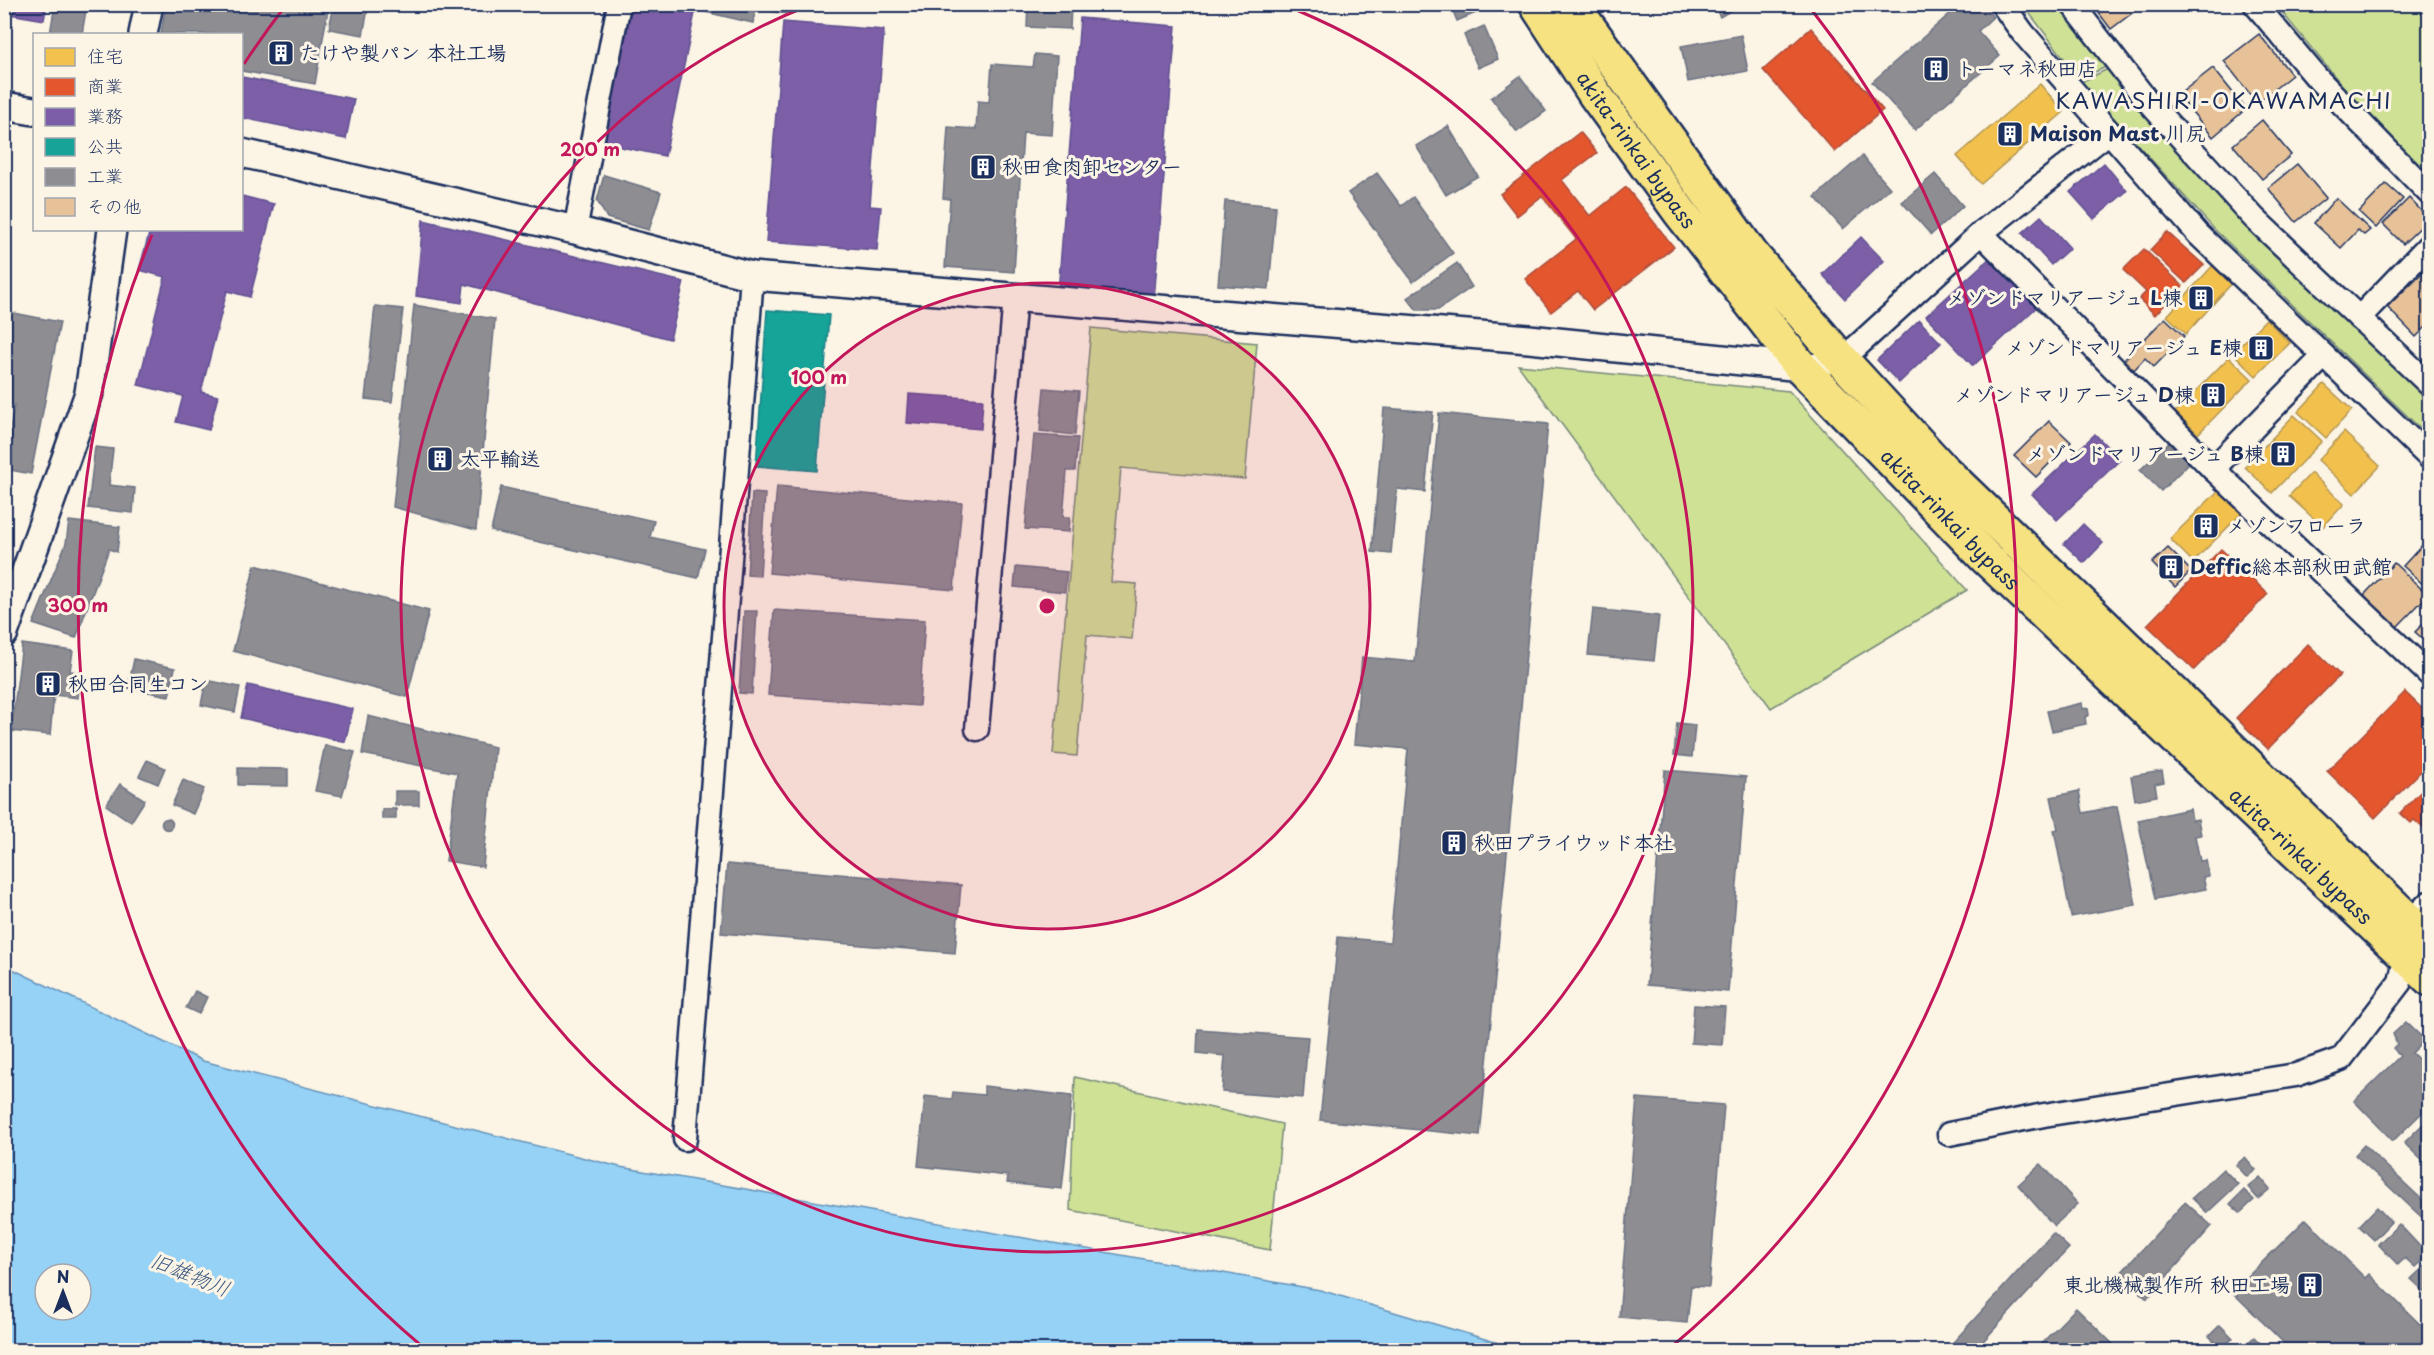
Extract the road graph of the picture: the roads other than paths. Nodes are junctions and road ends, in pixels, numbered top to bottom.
1 (149, 4) edge
2 (619, 4) edge
3 (1536, 4) edge
4 (1572, 4) edge
5 (2002, 4) edge
6 (2072, 4) edge
7 (2255, 4) edge
8 (143, 33) edge
9 (4, 106) edge
10 (33, 111) edge
11 (2109, 132) junction
12 (243, 153) edge
13 (2430, 194) edge
14 (575, 230) junction
15 (112, 231) edge
16 (1981, 233) junction
17 (2430, 244) edge
18 (752, 276) junction
19 (1015, 297) junction
20 (2359, 318) junction
21 (2324, 356) junction
22 (1842, 360) junction
23 (1801, 368) junction
24 (2430, 385) edge
25 (2430, 458) edge
26 (2213, 469) junction
27 (4, 633) edge
28 (2430, 675) edge
29 (977, 729) dead end
30 (2419, 932) edge
31 (2430, 979) edge
32 (1949, 1134) dead end
33 (685, 1139) dead end

1 - 8 street
2 - 14 street
3 - 23 highway, akita-rinkai bypass
4 - 22 highway, akita-rinkai bypass
5 - 11 street
6 - 20 street
7 - 13 street
9 - 10 street
11 - 16 street
11 - 21 street
12 - 14 street
14 - 18 street
15 - 27 street
16 - 22 street
16 - 26 street
17 - 20 street
18 - 19 street
18 - 33 street
19 - 23 street
19 - 29 street
20 - 24 street
21 - 25 street
21 - 26 street
22 - 23 street
22 - 30 highway, akita-rinkai bypass
23 - 30 highway, akita-rinkai bypass
26 - 28 street
30 - 31 highway, akita-rinkai bypass
30 - 32 street

